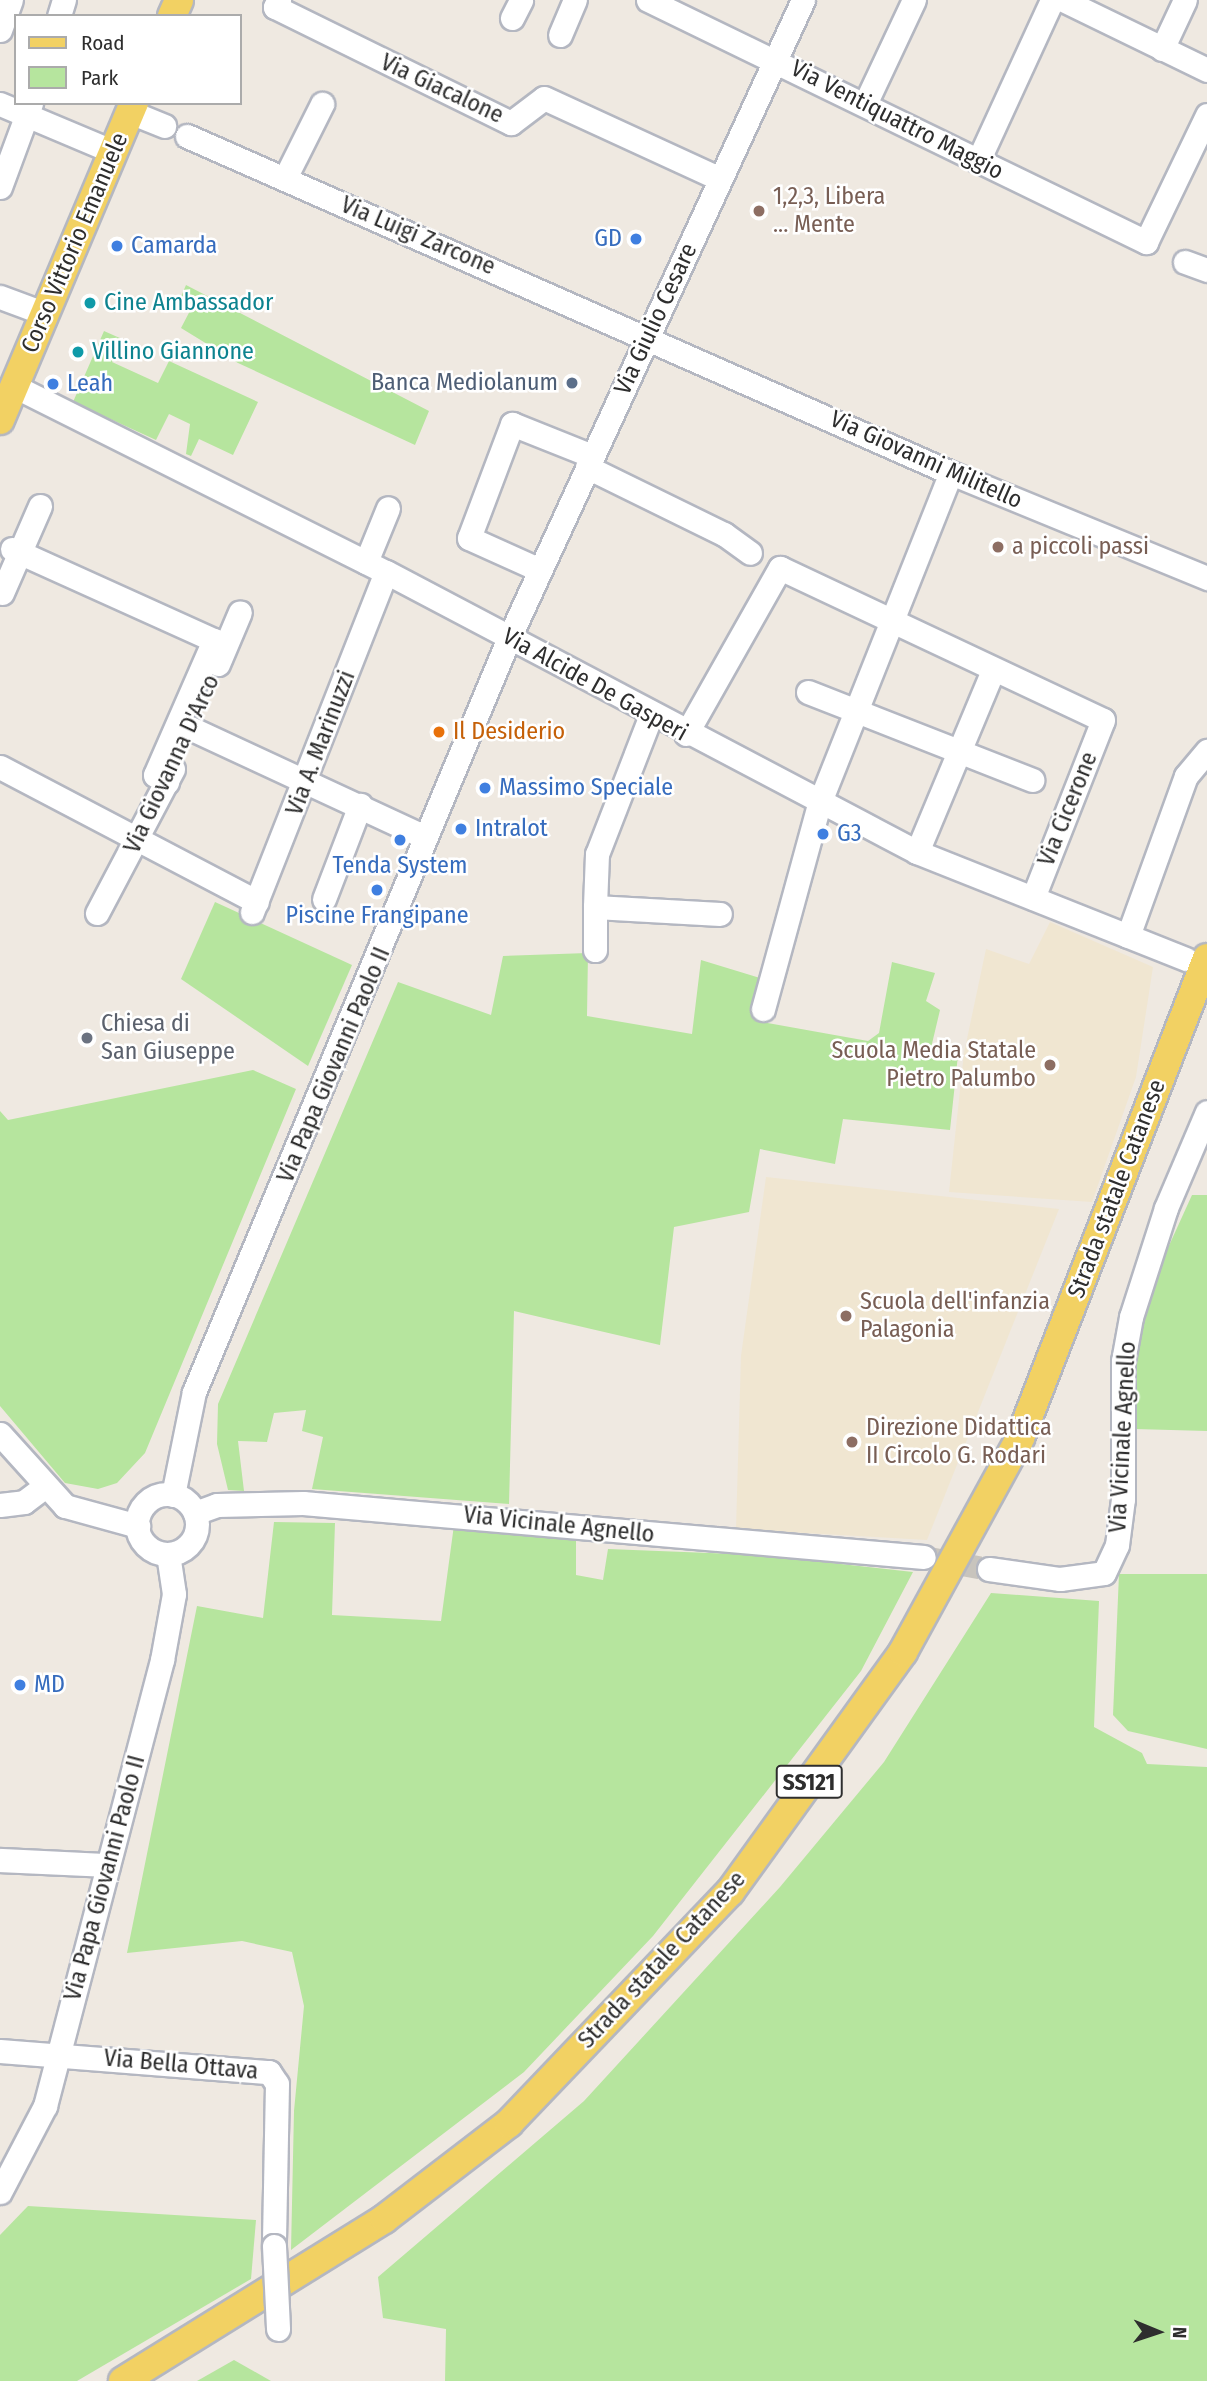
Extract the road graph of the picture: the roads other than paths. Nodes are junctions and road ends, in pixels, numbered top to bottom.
1 (11, 0) edge
2 (575, 0) edge
3 (648, 0) edge
4 (803, 0) edge
5 (914, 0) edge
6 (1052, 0) edge
7 (1063, 0) edge
8 (1185, 0) edge
9 (277, 4) edge
10 (0, 30) edge
11 (560, 35) dead end
12 (1162, 49) junction
13 (775, 59) junction
14 (1207, 70) edge
15 (0, 104) edge
16 (322, 104) dead end
17 (865, 104) junction
18 (132, 108) edge
19 (29, 109) edge
20 (1207, 116) edge
21 (164, 126) dead end
22 (187, 136) dead end
23 (114, 152) junction
24 (978, 161) junction
25 (285, 178) junction
26 (720, 179) junction
27 (0, 187) edge
28 (1185, 262) dead end
29 (1207, 270) edge
30 (0, 297) edge
31 (46, 314) junction
32 (648, 335) junction
33 (15, 386) junction
34 (0, 420) edge
35 (590, 462) junction
36 (951, 473) junction
37 (40, 506) dead end
38 (388, 508) dead end
39 (16, 551) junction
40 (750, 554) dead end
41 (376, 567) junction
42 (540, 569) junction
43 (1207, 578) edge
44 (2, 593) dead end
45 (240, 612) dead end
46 (891, 624) junction
47 (509, 638) junction
48 (993, 670) junction
49 (808, 692) dead end
50 (856, 710) junction
51 (651, 715) junction
52 (190, 728) junction
53 (686, 734) junction
54 (959, 751) junction
55 (1207, 751) edge
56 (0, 767) edge
57 (308, 780) junction
58 (1032, 780) dead end
59 (167, 782) junction
60 (819, 804) junction
61 (359, 805) junction
62 (425, 837) junction
63 (140, 841) junction
64 (917, 852) junction
65 (1033, 898) junction
66 (324, 899) dead end
67 (596, 907) junction
68 (97, 913) dead end
69 (720, 914) dead end
70 (1128, 936) junction
71 (595, 950) dead end
72 (1196, 959) edge
73 (763, 1009) dead end
74 (1207, 1112) edge
75 (0, 1434) edge
76 (44, 1487) junction
77 (173, 1495) junction
78 (0, 1505) edge
79 (195, 1513) junction
80 (138, 1526) junction
81 (168, 1554) junction
82 (923, 1557) tunnel mouth
83 (989, 1569) tunnel mouth
84 (0, 1860) edge
85 (108, 1866) junction
86 (0, 2051) edge
87 (58, 2055) junction
88 (0, 2192) edge
89 (278, 2329) dead end
90 (123, 2381) edge

1 - 10 street
2 - 11 street
3 - 13 street, Via Ventiquattro Maggio
4 - 13 street, Via Giulio Cesare
5 - 17 street
6 - 24 street
7 - 12 street
8 - 12 street
9 - 26 street, Via Giacalone
12 - 14 street
13 - 17 street, Via Ventiquattro Maggio
13 - 26 street, Via Giulio Cesare
15 - 19 street
16 - 25 street
17 - 24 street, Via Ventiquattro Maggio
18 - 21 street
18 - 23 main road, Corso Vittorio Emanuele
19 - 23 street
19 - 27 street
20 - 24 street, Via Ventiquattro Maggio
22 - 25 street, Via Luigi Zarcone
23 - 31 main road, Corso Vittorio Emanuele
25 - 32 street, Via Luigi Zarcone
26 - 32 street, Via Giulio Cesare
28 - 29 street
30 - 31 street
31 - 33 main road, Corso Vittorio Emanuele
32 - 35 street, Via Giulio Cesare
32 - 36 street, Via Giovanni Militello
33 - 34 main road, Corso Vittorio Emanuele
33 - 41 street, Via Alcide De Gasperi
35 - 40 street
35 - 42 street, Via Giulio Cesare
35 - 42 street
36 - 43 street, Via Giovanni Militello
36 - 46 street
37 - 39 street
38 - 41 street, Via A. Marinuzzi
39 - 44 street
39 - 59 street
41 - 47 street, Via Alcide De Gasperi
41 - 57 street, Via A. Marinuzzi
42 - 47 street, Via Giulio Cesare
45 - 52 street, Via Giovanna D'Arco
46 - 48 street
46 - 50 street
46 - 53 street
47 - 51 street, Via Alcide De Gasperi
47 - 62 street, Via Papa Giovanni Paolo II
48 - 54 street
48 - 65 street, Via Cicerone
49 - 50 street
50 - 54 street
50 - 60 street
51 - 53 street, Via Alcide De Gasperi
51 - 67 street
52 - 57 street
52 - 59 street, Via Giovanna D'Arco
53 - 60 street, Via Alcide De Gasperi
54 - 58 street
54 - 64 street
55 - 70 street
56 - 63 street
57 - 61 street
57 - 63 street, Via A. Marinuzzi
59 - 63 street, Via Giovanna D'Arco
60 - 64 street, Via Alcide De Gasperi
60 - 73 street
61 - 62 street
61 - 66 street
62 - 77 street, Via Papa Giovanni Paolo II
63 - 68 street, Via Giovanna D'Arco
64 - 65 street, Via Alcide De Gasperi
65 - 70 street, Via Alcide De Gasperi
67 - 69 street
67 - 71 street
70 - 72 street, Via Alcide De Gasperi
72 - 90 main road, Strada statale Catanese / SS121
74 - 83 street, Via Vicinale Agnello
75 - 76 street
76 - 78 street
76 - 80 street
77 - 79 street
77 - 80 street
79 - 81 street
79 - 82 street, Via Vicinale Agnello
80 - 81 street
81 - 85 street, Via Papa Giovanni Paolo II
84 - 85 street
85 - 87 street, Via Papa Giovanni Paolo II
86 - 87 street, Via Bella Ottava
87 - 88 street, Via Papa Giovanni Paolo II
87 - 89 street, Via Bella Ottava, bridge

